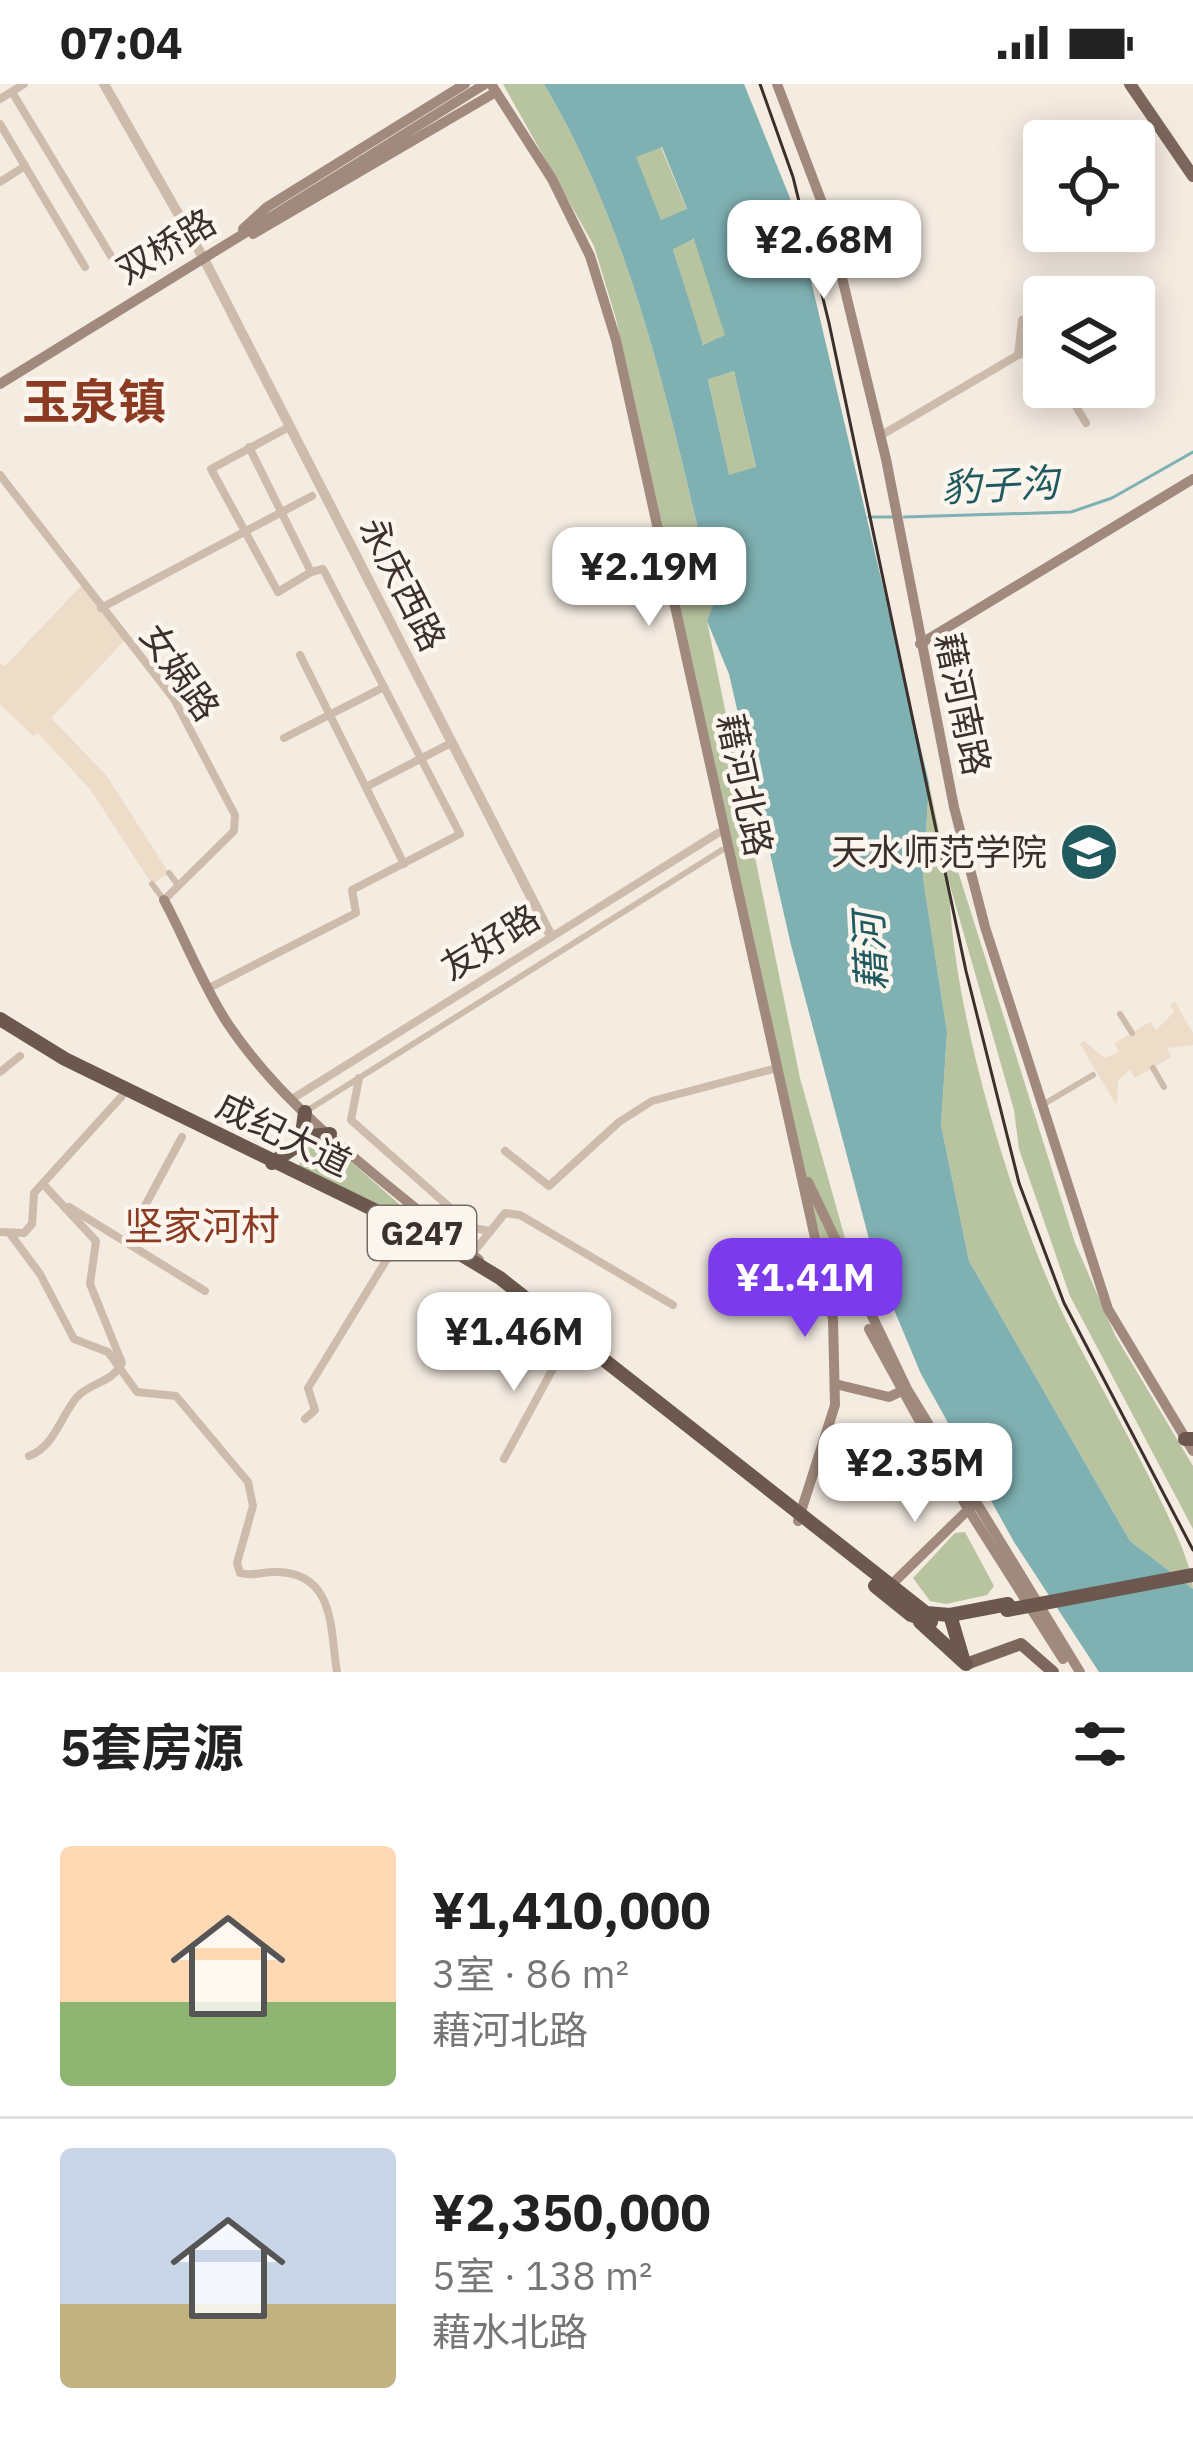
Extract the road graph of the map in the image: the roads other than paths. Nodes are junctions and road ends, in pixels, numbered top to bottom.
1 (24, 84) edge
2 (104, 84) edge
3 (465, 84) edge
4 (777, 84) edge
5 (1134, 84) edge
6 (489, 88) edge
7 (12, 92) junction
8 (0, 99) edge
9 (0, 124) edge
10 (1193, 163) edge
11 (25, 166) junction
12 (1193, 176) edge
13 (0, 182) edge
14 (228, 244) junction
15 (111, 256) dead end
16 (204, 259) junction
17 (86, 267) dead end
18 (1022, 320) dead end
19 (1023, 353) edge
20 (1018, 355) junction
21 (0, 384) edge
22 (1076, 408) edge
23 (1086, 424) dead end
24 (289, 427) junction
25 (880, 436) junction
26 (249, 447) junction
27 (0, 476) edge
28 (1193, 479) edge
29 (312, 496) dead end
30 (281, 512) junction
31 (245, 531) junction
32 (311, 572) junction
33 (101, 608) junction
34 (920, 644) junction
35 (300, 655) dead end
36 (384, 687) junction
37 (330, 715) junction
38 (284, 738) dead end
39 (451, 743) junction
40 (421, 759) junction
41 (366, 787) junction
42 (718, 833) junction
43 (722, 850) junction
44 (404, 864) junction
45 (169, 873) dead end
46 (152, 884) dead end
47 (178, 885) junction
48 (164, 900) junction
49 (550, 936) junction
50 (211, 987) junction
51 (1120, 1014) dead end
52 (0, 1019) edge
53 (0, 1030) edge
54 (1132, 1033) dead end
55 (20, 1056) dead end
56 (1153, 1067) dead end
57 (774, 1068) junction
58 (0, 1072) edge
59 (1093, 1075) dead end
60 (359, 1078) junction
61 (1164, 1087) dead end
62 (122, 1096) junction
63 (292, 1100) junction
64 (1041, 1106) junction
65 (305, 1112) junction
66 (330, 1134) junction
67 (182, 1137) dead end
68 (300, 1143) junction
69 (505, 1150) dead end
70 (272, 1162) junction
71 (795, 1165) junction
72 (43, 1184) junction
73 (807, 1198) junction
74 (58, 1200) junction
75 (490, 1231) junction
76 (0, 1232) edge
77 (11, 1235) junction
78 (398, 1241) dead end
79 (126, 1242) junction
80 (472, 1254) junction
81 (500, 1278) junction
82 (205, 1291) dead end
83 (517, 1294) junction
84 (673, 1306) dead end
85 (563, 1350) dead end
86 (121, 1368) junction
87 (833, 1384) junction
88 (903, 1391) junction
89 (305, 1419) dead end
90 (1190, 1443) edge
91 (29, 1456) dead end
92 (503, 1459) dead end
93 (971, 1507) junction
94 (796, 1517) junction
95 (1193, 1570) edge
96 (890, 1586) junction
97 (911, 1615) junction
98 (951, 1618) junction
99 (968, 1668) edge
100 (337, 1672) edge
101 (1053, 1672) edge
102 (1076, 1672) edge

1 - 7 street
2 - 16 street, 永庆西路
3 - 14 main road
4 - 25 main road, 藉河南路
5 - 10 main road
5 - 12 main road
6 - 14 main road, 双桥路, bridge
6 - 14 main road
6 - 42 main road, 藉河北路
6 - 57 main road, 藉河北路
7 - 8 street
7 - 15 street
9 - 11 street
11 - 13 street
11 - 17 street
14 - 16 main road, 双桥路
16 - 21 main road, 双桥路
16 - 24 street, 永庆西路
18 - 20 street
19 - 20 street
20 - 25 street
22 - 23 street
24 - 26 street
24 - 39 street, 永庆西路
25 - 34 main road, 藉河南路
26 - 30 street
26 - 31 street
27 - 33 street, 女娲路
28 - 34 main road
29 - 30 street
30 - 31 street
30 - 32 street
31 - 32 street
31 - 33 street
32 - 36 street
33 - 47 street, 女娲路
34 - 64 main road, 藉河南路
35 - 37 street
36 - 37 street
36 - 40 street
37 - 38 street
37 - 41 street
39 - 40 street
39 - 49 street, 永庆西路
40 - 41 street
40 - 44 street
41 - 44 street
42 - 43 main road, 藉河北路
42 - 49 street, 友好路
43 - 57 main road, 藉河北路
43 - 60 street, 友好路
44 - 50 street
45 - 47 street
46 - 48 street
47 - 48 street, 女娲路
48 - 50 main road
49 - 63 street, 友好路
50 - 63 main road
51 - 54 street
52 - 70 highway, 成纪大道 / G247
53 - 62 highway, 成纪大道 / G247
55 - 58 street
56 - 61 street
57 - 69 street
57 - 71 main road, 藉河北路
59 - 64 street
60 - 65 street, 友好路
60 - 75 street
62 - 72 street
62 - 83 highway, 成纪大道 / G247
63 - 65 main road
64 - 90 main road, 藉河南路
65 - 66 main road
65 - 68 highway
66 - 68 highway
66 - 80 main road
67 - 79 street
68 - 70 highway
70 - 81 highway, 成纪大道 / G247
71 - 73 main road, 藉河北路
71 - 87 main road, 藉河北路
71 - 88 main road
72 - 74 street
72 - 77 street
73 - 87 main road, 藉河北路
73 - 88 main road
74 - 79 street
74 - 86 street
75 - 80 street
75 - 84 street
76 - 77 street
77 - 86 street
78 - 89 street
79 - 82 street
80 - 81 main road
81 - 83 main road
81 - 94 highway, 成纪大道 / G247
83 - 94 highway, 成纪大道 / G247
85 - 92 street
86 - 91 street
86 - 100 street
87 - 88 main road
87 - 94 main road, 藉河北路
88 - 93 main road
93 - 96 main road
93 - 102 main road
94 - 96 highway, 成纪大道 / G247
94 - 97 highway, 成纪大道 / G247
95 - 98 highway, bridge
96 - 98 highway, 成纪大道 / G247
97 - 98 highway
97 - 99 highway, 成纪大道
98 - 99 highway
99 - 101 main road

